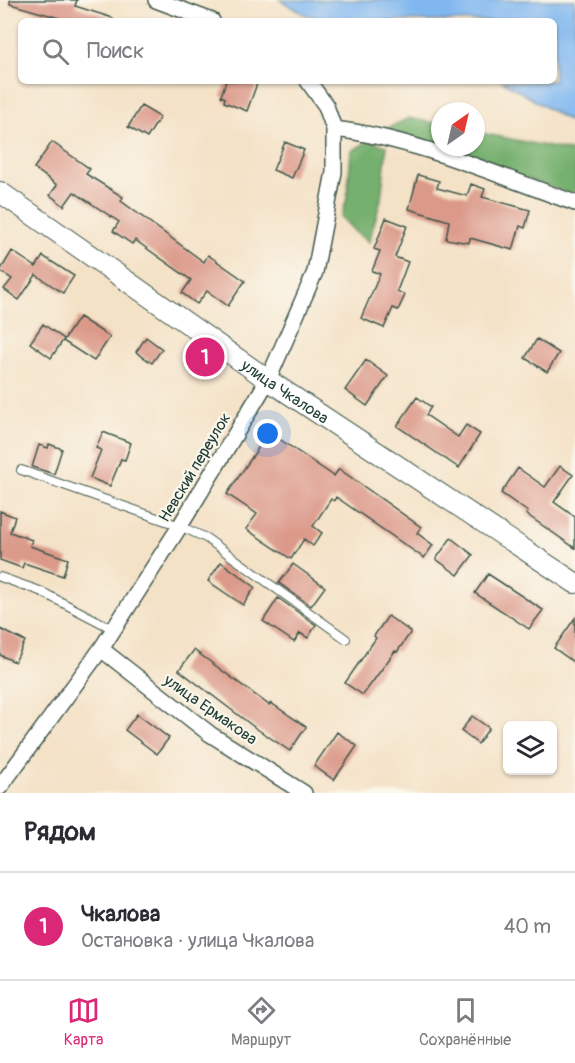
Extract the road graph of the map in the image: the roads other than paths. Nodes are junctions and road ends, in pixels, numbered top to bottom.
1 (156, 0) edge
2 (204, 18) edge
3 (310, 84) edge
4 (334, 129) junction
5 (0, 192) edge
6 (575, 203) edge
7 (268, 380) junction
8 (21, 470) dead end
9 (180, 526) junction
10 (0, 577) edge
11 (575, 583) edge
12 (113, 629) junction
13 (346, 639) dead end
14 (101, 649) junction
15 (0, 787) edge
16 (304, 793) edge

1 - 2 street
3 - 4 street
4 - 6 street
4 - 7 street, Невский переулок
5 - 7 street, улица Чкалова
7 - 9 street, Невский переулок
7 - 11 street, улица Чкалова
8 - 9 lane
9 - 12 street, Невский переулок
9 - 13 lane
10 - 12 lane
12 - 14 street, Невский переулок
14 - 15 street, Невский переулок
14 - 16 street, улица Ермакова

